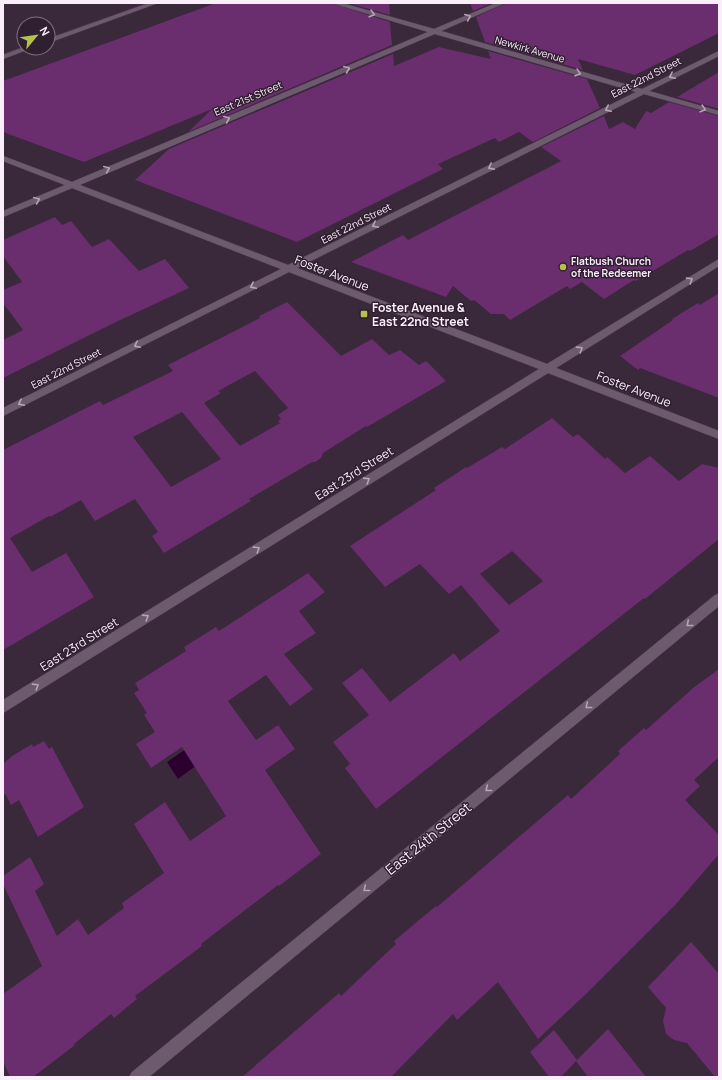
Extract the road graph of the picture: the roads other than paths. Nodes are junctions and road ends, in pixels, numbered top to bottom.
1 (155, 3) edge
2 (335, 3) edge
3 (502, 3) edge
4 (435, 32) junction
5 (56, 38) edge
6 (16, 52) edge
7 (719, 53) edge
8 (3, 57) edge
9 (642, 91) junction
10 (719, 113) edge
11 (3, 158) edge
12 (71, 185) junction
13 (3, 214) edge
14 (719, 262) edge
15 (288, 269) junction
16 (546, 368) junction
17 (3, 412) edge
18 (719, 435) edge
19 (719, 599) edge
20 (3, 707) edge
21 (138, 1077) edge

1 - 5 street
2 -> 4 street, Newkirk Avenue
4 -> 3 street, East 21st Street
4 -> 9 street, Newkirk Avenue
12 -> 4 street, East 21st Street
6 - 8 street
7 -> 9 street, East 22nd Street
9 -> 10 street, Newkirk Avenue
9 -> 15 street, East 22nd Street
11 - 12 street, Foster Avenue
13 -> 12 street, East 21st Street
12 - 15 street, Foster Avenue
16 -> 14 street, East 23rd Street
15 - 16 street, Foster Avenue
15 -> 17 street, East 22nd Street
16 - 18 street, Foster Avenue
20 -> 16 street, East 23rd Street
19 -> 21 street, East 24th Street

